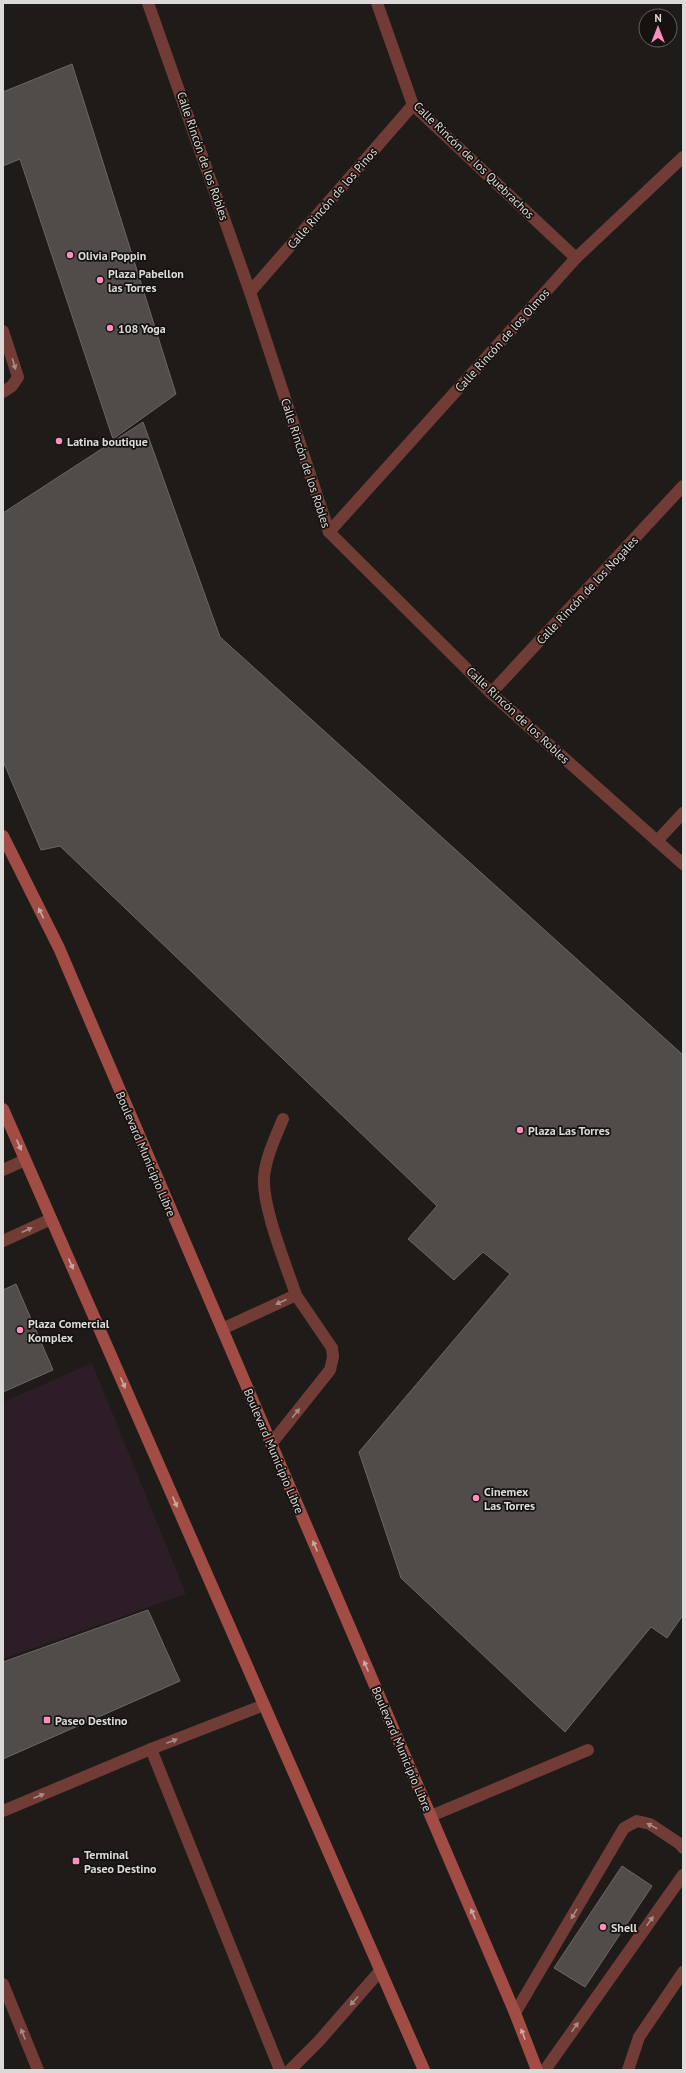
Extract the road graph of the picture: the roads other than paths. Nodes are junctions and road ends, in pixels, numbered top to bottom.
1 (148, 3) edge
2 (378, 3) edge
3 (413, 105) junction
4 (683, 157) edge
5 (576, 258) junction
6 (250, 292) junction
7 (3, 331) edge
8 (3, 392) edge
9 (683, 486) edge
10 (329, 532) junction
11 (492, 693) junction
12 (683, 813) edge
13 (3, 836) edge
14 (657, 841) junction
15 (683, 864) edge
16 (3, 1109) edge
17 (283, 1119) dead end
18 (25, 1160) junction
19 (3, 1170) edge
20 (51, 1219) junction
21 (3, 1241) edge
22 (296, 1295) junction
23 (222, 1329) junction
24 (271, 1444) junction
25 (264, 1705) junction
26 (151, 1749) junction
27 (588, 1750) dead end
28 (3, 1811) edge
29 (431, 1816) junction
30 (683, 1848) edge
31 (683, 1874) edge
32 (380, 1971) junction
33 (683, 1972) edge
34 (3, 1984) edge
35 (515, 2013) junction
36 (38, 2070) edge
37 (280, 2070) edge
38 (290, 2070) edge
39 (424, 2070) edge
40 (538, 2070) edge
41 (545, 2070) edge
42 (628, 2070) edge

1 - 6 street, Calle Rincón de los Robles
2 - 3 street, Calle Rincón de los Quebrachos
3 - 5 street, Calle Rincón de los Quebrachos
3 - 6 street, Calle Rincón de los Pinos
4 - 5 street, Calle Rincón de los Olmos
5 - 10 street, Calle Rincón de los Olmos
6 - 10 street, Calle Rincón de los Robles
7 -> 8 street
9 - 11 street, Calle Rincón de los Nogales
10 - 11 street, Calle Rincón de los Robles
11 - 14 street, Calle Rincón de los Robles
12 - 14 street
23 -> 13 main road, Boulevard Municipio Libre
14 - 15 street, Calle Rincón de los Robles
16 -> 18 main road
17 - 22 street
18 - 19 street
18 - 20 main road
21 -> 20 street
20 -> 25 main road
22 -> 23 street
24 -> 22 street
23 - 24 main road, Boulevard Municipio Libre
29 -> 24 main road, Boulevard Municipio Libre
26 -> 25 street
25 - 32 main road
28 -> 26 street
26 - 37 street
27 - 29 street
35 -> 29 main road, Boulevard Municipio Libre
30 -> 35 street
41 -> 31 street
32 -> 38 street
32 - 39 main road
33 - 42 street
36 -> 34 street
40 -> 35 main road, Boulevard Municipio Libre

